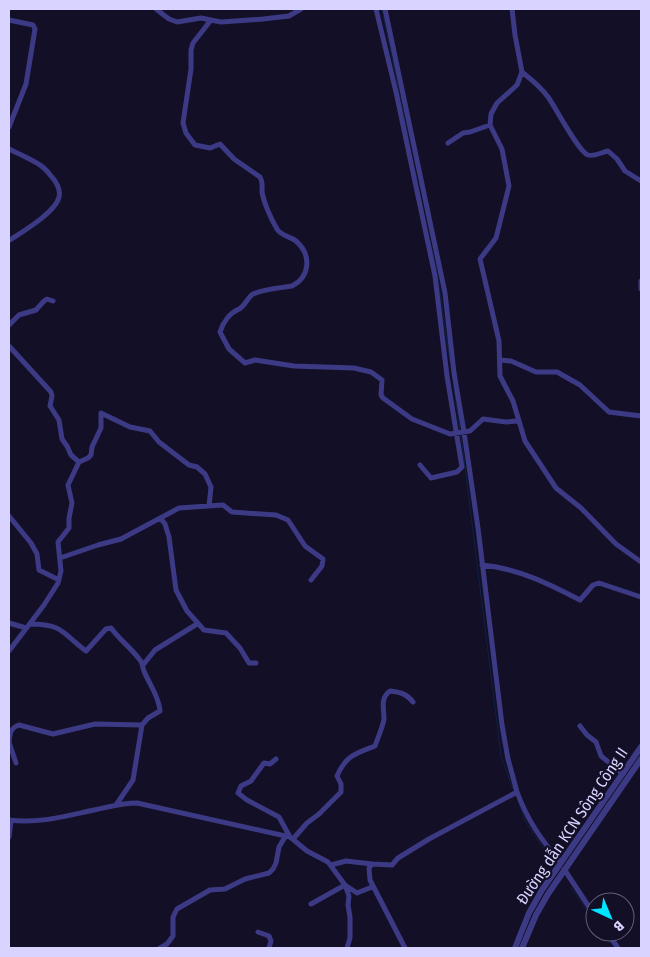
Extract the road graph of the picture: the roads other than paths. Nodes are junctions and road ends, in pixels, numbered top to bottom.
1 (156, 9) edge
2 (301, 9) edge
3 (376, 9) edge
4 (385, 9) edge
5 (512, 9) edge
6 (9, 20) edge
7 (211, 20) junction
8 (522, 72) junction
9 (490, 125) junction
10 (9, 127) edge
11 (448, 143) dead end
12 (9, 149) edge
13 (641, 181) edge
14 (422, 222) junction
15 (430, 222) junction
16 (10, 240) edge
17 (641, 281) edge
18 (641, 289) edge
19 (53, 301) dead end
20 (9, 325) edge
21 (9, 346) edge
22 (501, 360) junction
23 (641, 416) edge
24 (518, 421) junction
25 (460, 433) junction
26 (79, 462) junction
27 (420, 465) dead end
28 (209, 506) junction
29 (9, 516) edge
30 (161, 519) junction
31 (60, 558) junction
32 (641, 562) edge
33 (482, 565) junction
34 (59, 580) junction
35 (311, 580) dead end
36 (641, 597) edge
37 (9, 623) edge
38 (197, 624) junction
39 (28, 626) junction
40 (9, 652) edge
41 (256, 663) dead end
42 (143, 665) junction
43 (413, 702) dead end
44 (142, 725) junction
45 (580, 726) dead end
46 (9, 742) edge
47 (641, 748) edge
48 (276, 759) dead end
49 (641, 759) edge
50 (16, 763) dead end
51 (623, 774) junction
52 (517, 792) junction
53 (116, 805) junction
54 (10, 821) edge
55 (9, 837) edge
56 (290, 838) junction
57 (561, 862) junction
58 (372, 864) junction
59 (331, 865) junction
60 (564, 869) junction
61 (345, 885) junction
62 (372, 887) junction
63 (585, 901) edge
64 (311, 904) dead end
65 (258, 932) dead end
66 (160, 948) edge
67 (270, 948) edge
68 (347, 948) edge
69 (405, 948) edge
70 (515, 948) edge
71 (522, 948) edge

1 - 7 street
2 - 7 street
3 - 14 street
4 - 15 street
5 - 8 street
6 - 10 street
7 - 25 street
8 - 9 street
8 - 13 street
9 - 11 street
9 - 22 street
12 - 16 street
14 - 15 street
14 - 25 street
15 - 25 street
17 - 18 street
19 - 20 street
21 - 26 street
22 - 23 street
22 - 24 street
24 - 25 street
24 - 32 street
25 - 27 street
25 - 33 street
26 - 28 street
26 - 31 street
28 - 30 street
28 - 35 street
29 - 34 street
30 - 31 street
30 - 38 street
31 - 34 street
33 - 36 street
33 - 52 street
34 - 39 street
37 - 39 street
38 - 41 street
38 - 42 street
39 - 40 street
39 - 42 street
42 - 44 street
43 - 56 street
44 - 46 street
44 - 53 street
45 - 51 street
46 - 50 street
47 - 51 street, Đường dẫn KCN Sông Công II
48 - 56 street
49 - 60 street, Đường dẫn KCN Sông Công II
51 - 57 street, Đường dẫn KCN Sông Công II
52 - 57 street
52 - 58 street
53 - 54 street
53 - 56 street
54 - 55 street
56 - 59 street
56 - 66 street
57 - 70 street, Đường dẫn KCN Sông Công II
58 - 59 street
58 - 62 street
59 - 61 street
60 - 63 street
60 - 71 street, Đường dẫn KCN Sông Công II
61 - 62 street
61 - 64 street
61 - 68 street
62 - 69 street
65 - 67 street

